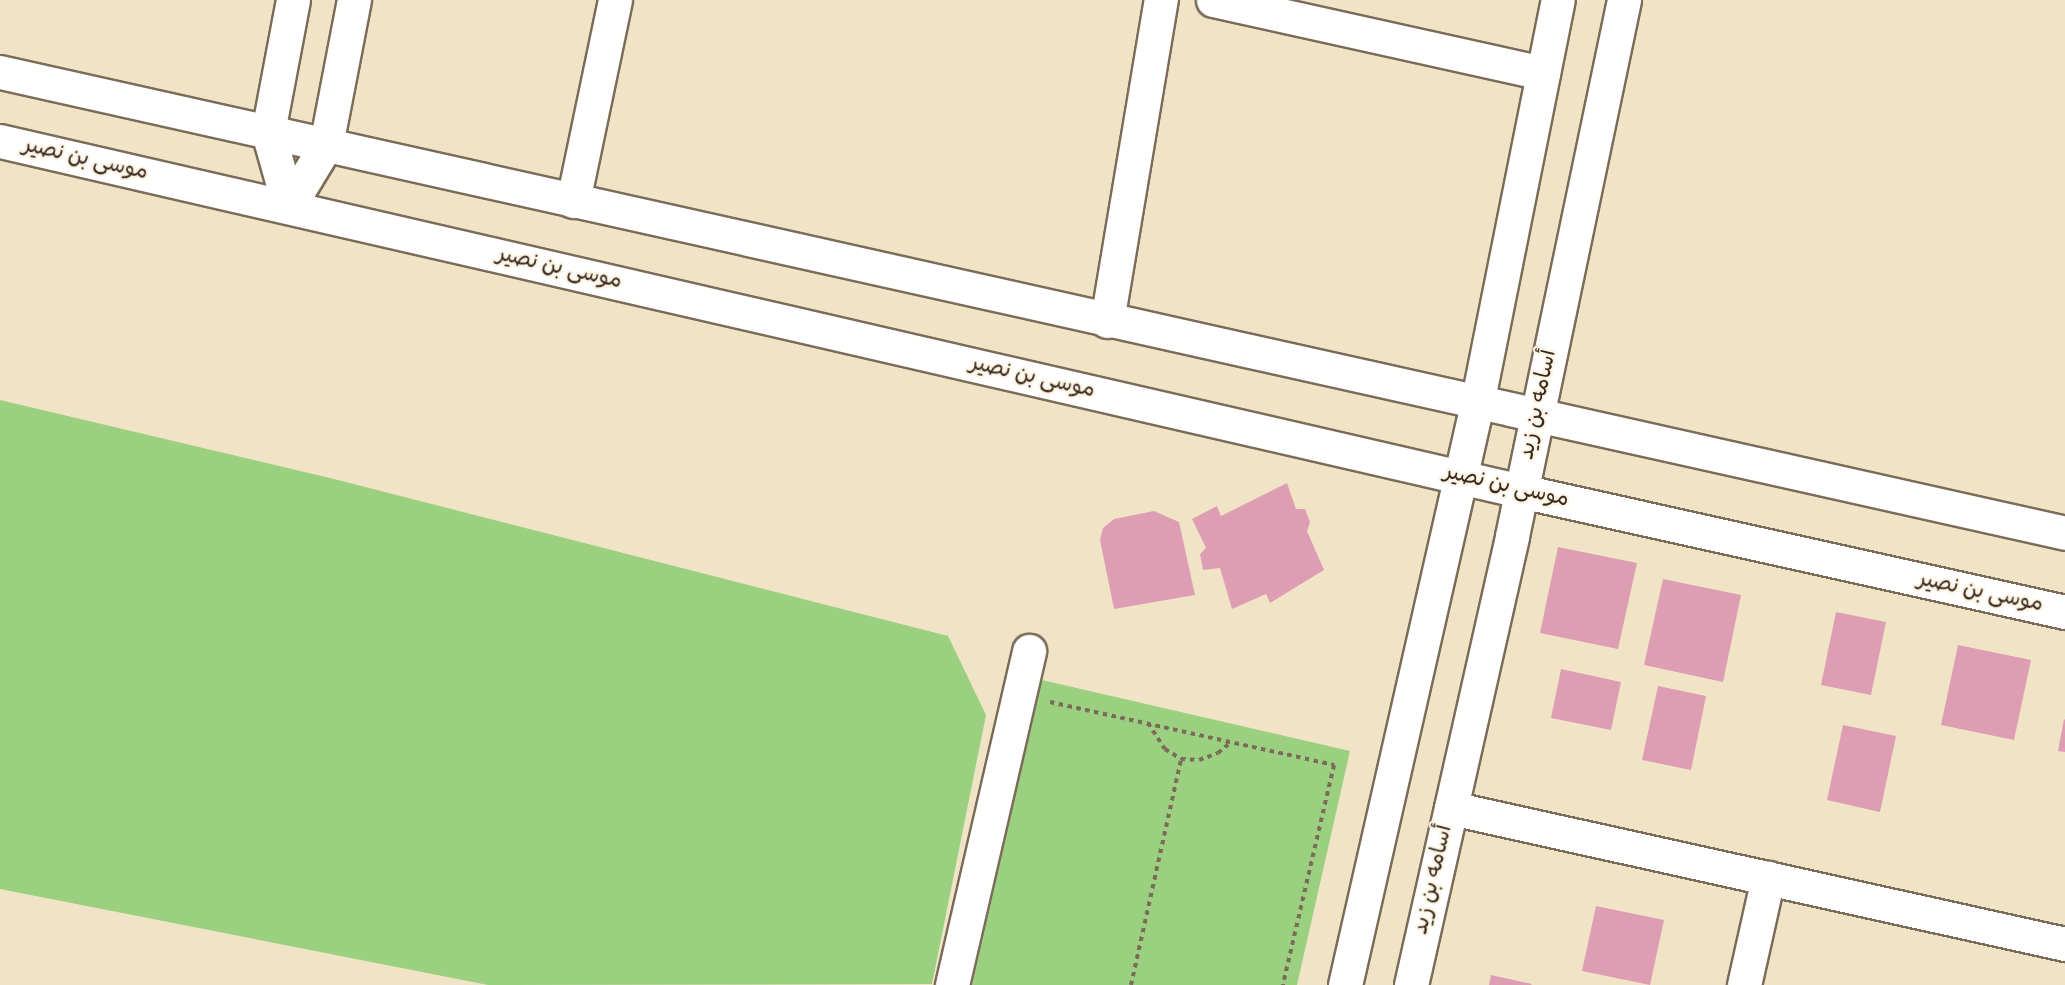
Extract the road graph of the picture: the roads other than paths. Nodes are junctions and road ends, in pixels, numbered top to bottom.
1 (293, 0) edge
2 (354, 0) edge
3 (615, 0) edge
4 (1161, 0) edge
5 (1213, 0) edge
6 (1558, 0) edge
7 (1624, 0) edge
8 (0, 72) edge
9 (1543, 73) junction
10 (268, 132) junction
11 (0, 141) edge
12 (326, 145) junction
13 (573, 201) junction
14 (289, 206) junction
15 (1107, 321) junction
16 (1477, 404) junction
17 (1537, 417) junction
18 (1460, 477) junction
19 (1521, 491) junction
20 (2065, 533) edge
21 (2065, 612) edge
22 (1029, 651) dead end
23 (1451, 808) junction
24 (1768, 878) junction
25 (2065, 944) edge
26 (952, 985) edge
27 (1345, 985) edge
28 (1411, 985) edge
29 (1744, 985) edge

1 - 10 street
2 - 12 street
3 - 13 street
4 - 15 street
5 - 9 street
6 - 9 street
7 - 17 street, أسامه بن زيد
8 - 10 street
9 - 16 street
10 - 12 street
10 - 14 street
11 - 14 street, موسى بن نصير
12 - 13 street
12 - 14 street
13 - 15 street
14 - 18 street, موسى بن نصير
15 - 16 street
16 - 17 street
16 - 18 street
17 - 19 street, أسامه بن زيد
17 - 20 street
18 - 19 street, موسى بن نصير
18 - 27 street
19 - 21 street, موسى بن نصير
19 - 23 street, أسامه بن زيد
22 - 26 street
23 - 24 street
23 - 28 street, أسامه بن زيد
24 - 25 street
24 - 29 street

